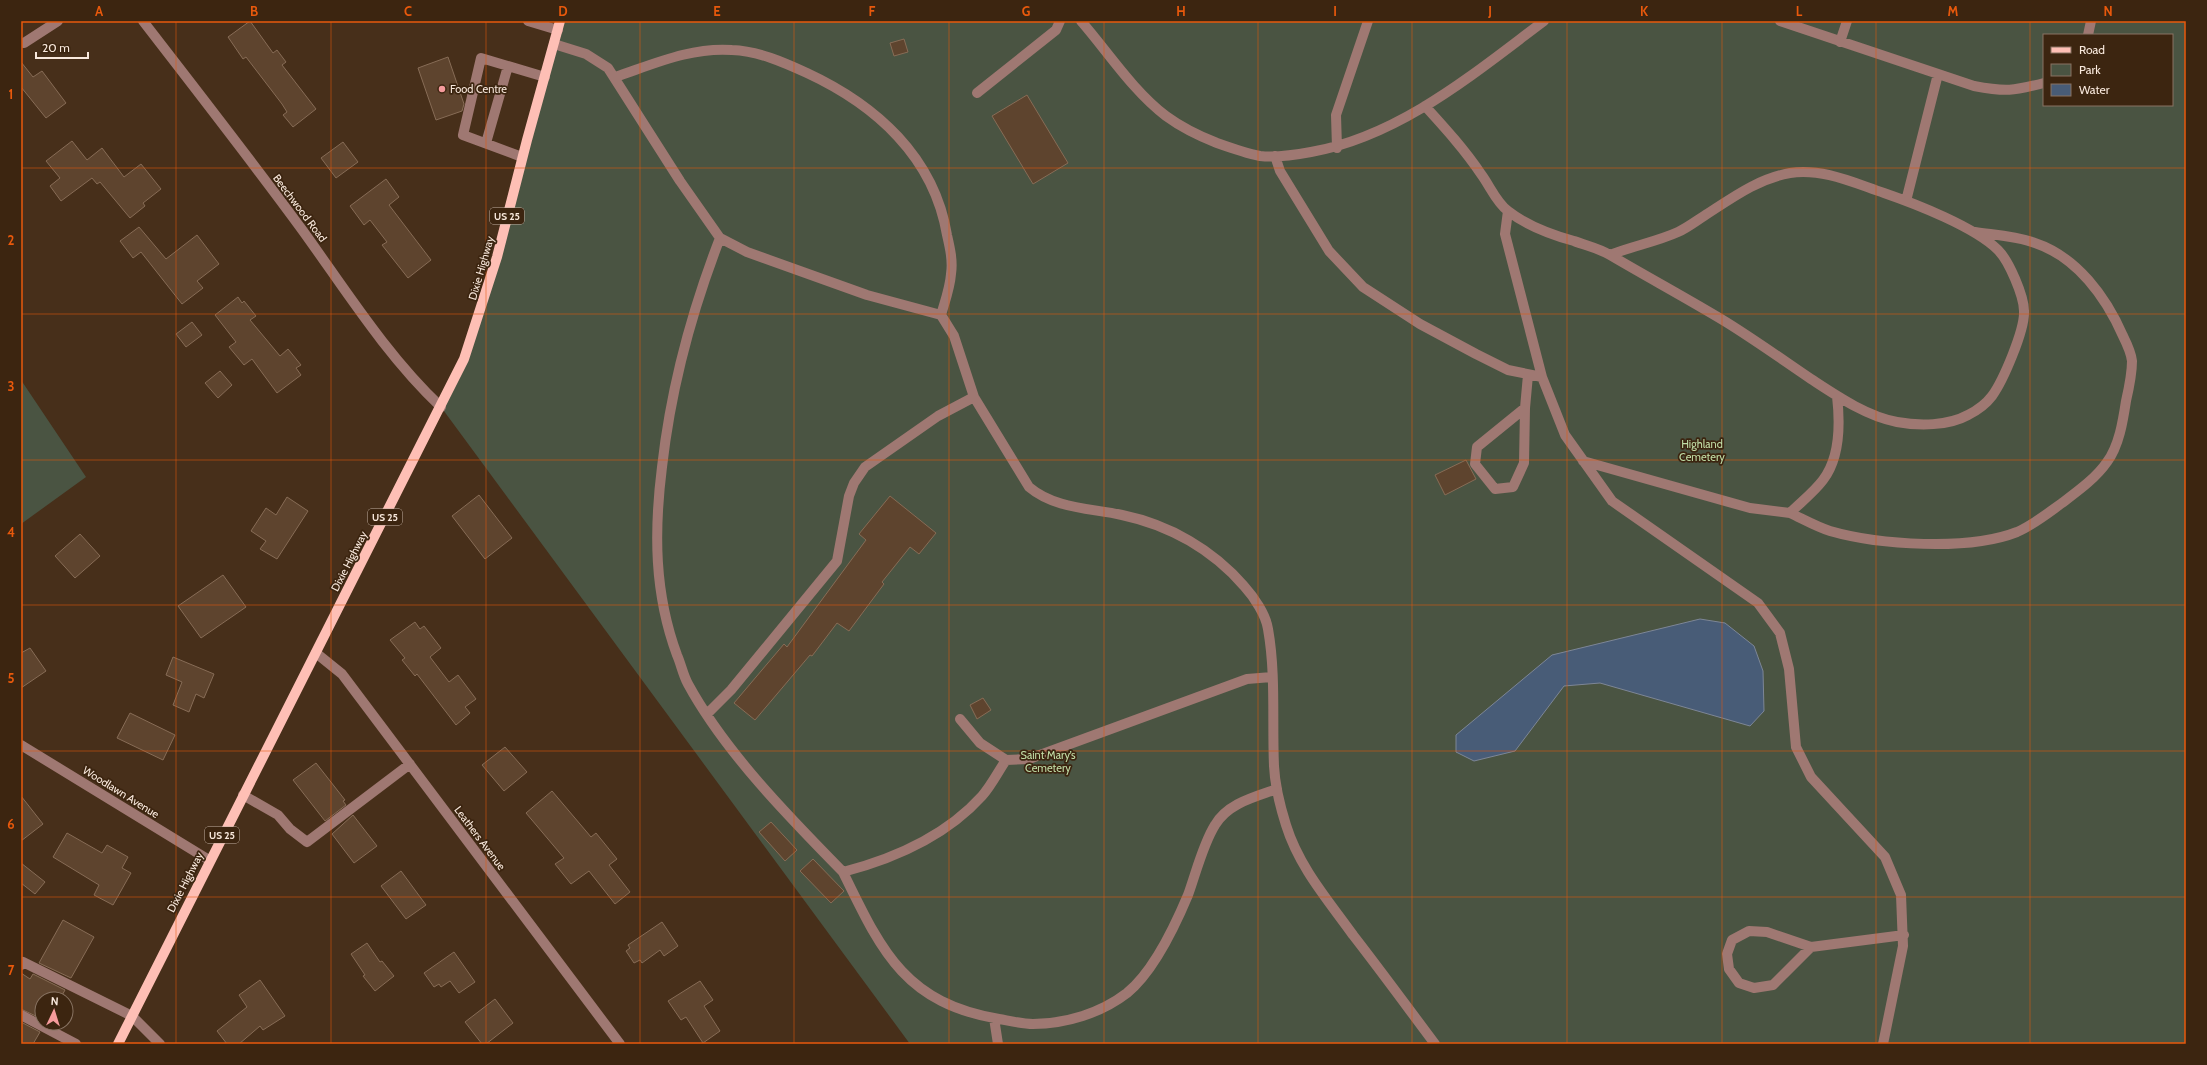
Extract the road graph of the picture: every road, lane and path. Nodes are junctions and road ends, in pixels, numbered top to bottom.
1 (58, 21) edge
2 (143, 21) edge
3 (528, 21) edge
4 (1060, 21) edge
5 (1082, 21) edge
6 (1368, 21) edge
7 (1544, 21) edge
8 (1780, 21) edge
9 (1847, 21) edge
10 (2091, 21) edge
11 (559, 25) edge
12 (2088, 34) edge
13 (1840, 42) junction
14 (24, 43) dead end
15 (554, 44) junction
16 (508, 66) junction
17 (1938, 74) junction
18 (545, 77) junction
19 (615, 77) junction
20 (2043, 82) edge
21 (978, 93) dead end
22 (1425, 106) junction
23 (486, 144) junction
24 (1337, 148) junction
25 (1275, 156) junction
26 (522, 157) junction
27 (1906, 200) junction
28 (1508, 211) junction
29 (1974, 232) junction
30 (720, 238) junction
31 (1610, 255) junction
32 (941, 315) junction
33 (1528, 375) junction
34 (1542, 377) junction
35 (1837, 396) junction
36 (974, 397) junction
37 (441, 407) junction
38 (1525, 408) junction
39 (1583, 461) junction
40 (1790, 513) junction
41 (316, 653) junction
42 (1272, 678) junction
43 (707, 714) junction
44 (960, 719) dead end
45 (21, 745) edge
46 (1006, 760) junction
47 (410, 764) junction
48 (1277, 789) junction
49 (243, 795) junction
50 (209, 860) junction
51 (843, 872) junction
52 (1904, 935) junction
53 (1810, 947) junction
54 (21, 965) edge
55 (21, 1015) edge
56 (132, 1016) junction
57 (994, 1018) junction
58 (76, 1044) edge
59 (118, 1044) edge
60 (160, 1044) edge
61 (620, 1044) edge
62 (998, 1044) edge
63 (1435, 1044) edge
64 (1883, 1044) edge

1 - 14 street
2 - 37 street, Beechwood Road
3 - 11 street
4 - 21 street
5 - 25 street
6 - 24 street
7 - 22 street
8 - 13 street
9 - 13 street
10 - 12 street
11 - 15 main road, Dixie Highway / US 25
13 - 17 street
15 - 18 main road, Dixie Highway / US 25
15 - 19 street
16 - 18 street
16 - 23 street
16 - 23 street
17 - 20 street
17 - 27 street
18 - 26 main road, Dixie Highway / US 25
19 - 30 street
19 - 32 street
22 - 24 street
22 - 28 street
23 - 26 street
24 - 25 street
25 - 33 street
26 - 37 main road, Dixie Highway / US 25
27 - 29 street
27 - 31 street
28 - 31 street
28 - 34 street
29 - 35 street
29 - 40 street
30 - 32 street
30 - 43 street
31 - 35 street
32 - 36 street
33 - 34 street
33 - 38 street
34 - 39 street
35 - 40 street
36 - 42 street
36 - 43 street
37 - 41 main road, Dixie Highway / US 25
38 - 38 street
39 - 40 street
39 - 52 street
41 - 47 street, Leathers Avenue
41 - 49 main road, Dixie Highway / US 25
42 - 46 street
42 - 48 street
43 - 51 street
44 - 46 street
45 - 50 street, Woodlawn Avenue
46 - 51 street
47 - 49 street
47 - 61 street, Leathers Avenue
48 - 57 street
48 - 63 street
49 - 50 main road, Dixie Highway / US 25
50 - 56 main road, Dixie Highway / US 25
51 - 57 street
52 - 53 street
52 - 64 street
53 - 53 street
54 - 56 street
55 - 58 street
56 - 59 main road, Dixie Highway / US 25
56 - 60 street
57 - 62 street

